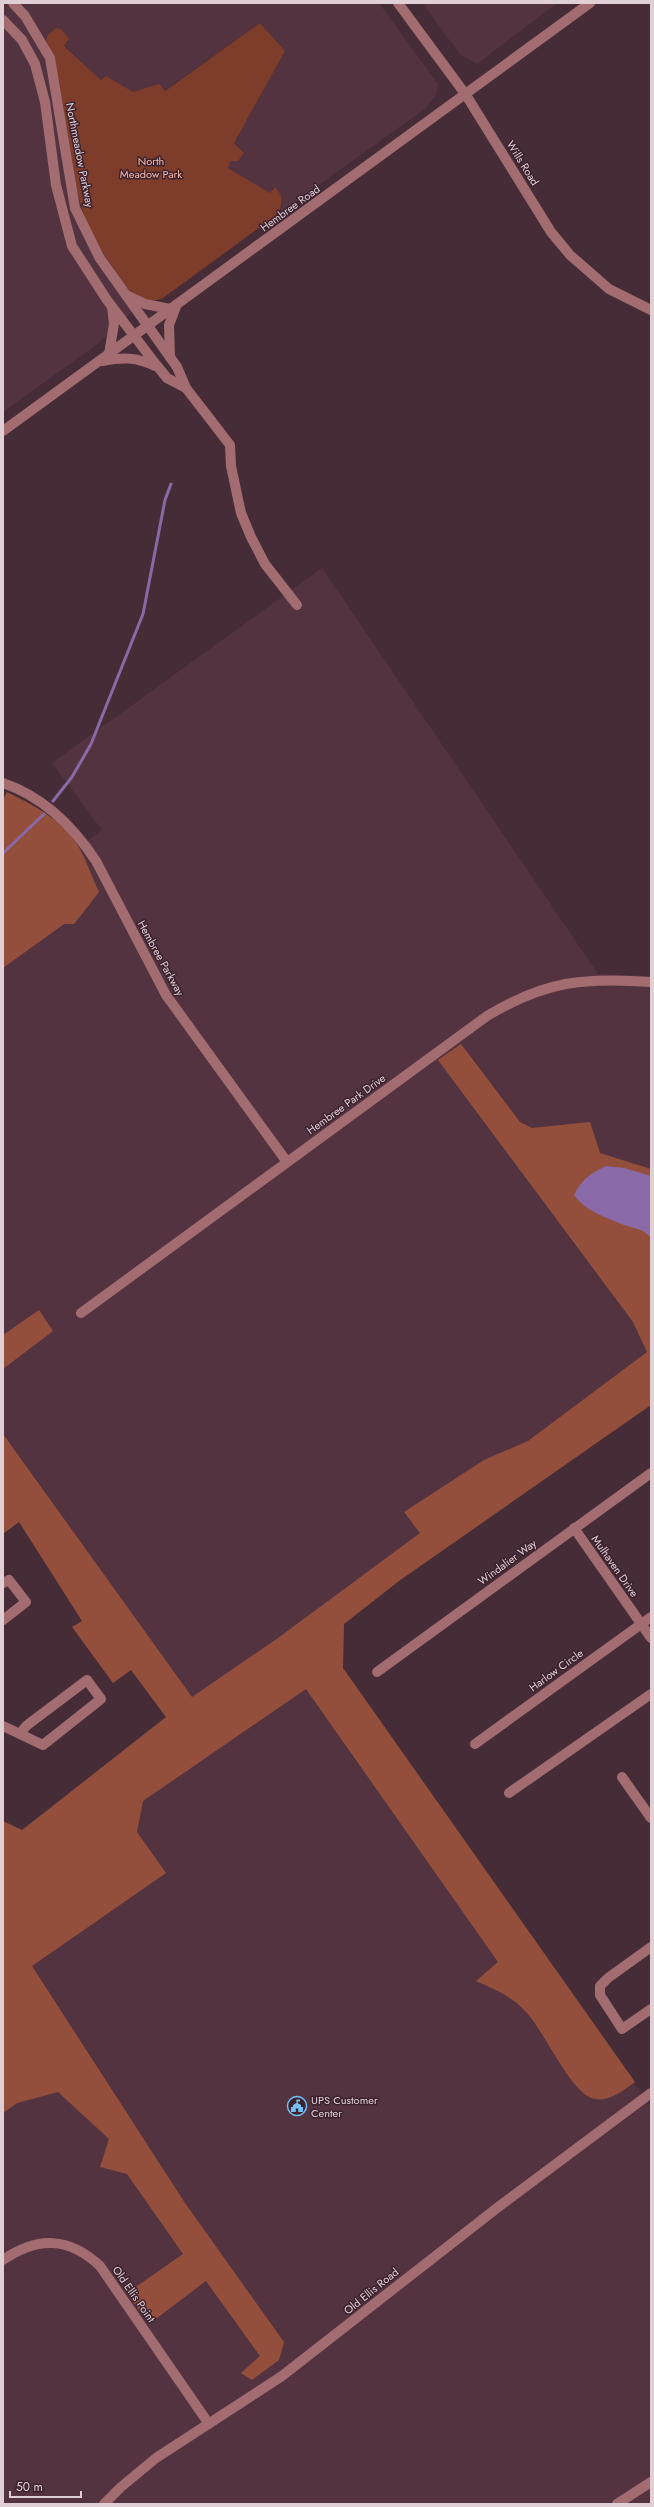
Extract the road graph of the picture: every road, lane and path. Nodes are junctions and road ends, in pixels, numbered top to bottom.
1 (13, 3) edge
2 (398, 3) edge
3 (590, 3) edge
4 (3, 20) edge
5 (466, 95) junction
6 (126, 295) junction
7 (112, 307) junction
8 (174, 307) junction
9 (651, 310) edge
10 (147, 326) junction
11 (135, 336) junction
12 (109, 354) junction
13 (170, 357) junction
14 (99, 361) junction
15 (158, 367) junction
16 (186, 388) junction
17 (3, 431) edge
18 (297, 605) dead end
19 (3, 783) edge
20 (651, 982) edge
21 (287, 1162) junction
22 (81, 1313) dead end
23 (651, 1473) edge
24 (574, 1528) junction
25 (3, 1583) edge
26 (651, 1617) edge
27 (3, 1620) edge
28 (641, 1624) junction
29 (651, 1638) edge
30 (377, 1672) dead end
31 (651, 1694) edge
32 (3, 1726) edge
33 (20, 1734) junction
34 (474, 1744) dead end
35 (622, 1777) dead end
36 (509, 1793) dead end
37 (651, 1818) edge
38 (651, 1947) edge
39 (651, 2009) edge
40 (651, 2093) edge
41 (3, 2260) edge
42 (210, 2424) junction
43 (651, 2482) edge
44 (104, 2504) edge
45 (617, 2504) edge

1 - 6 street, Northmeadow Parkway
2 - 5 street, Wills Road
3 - 5 street, Hembree Road
4 - 7 street, Northmeadow Parkway
5 - 8 street, Hembree Road
5 - 9 street, Wills Road
6 - 8 street
6 - 10 street, Northmeadow Parkway
7 - 11 street, Northmeadow Parkway
7 - 12 street
8 - 10 street, Hembree Road
8 - 13 street
10 - 11 street, Hembree Road
10 - 13 street, Northmeadow Parkway
11 - 12 street, Hembree Road
11 - 15 street, Northmeadow Parkway
12 - 14 street, Hembree Road
13 - 16 street, Northmeadow Parkway
14 - 15 street
14 - 17 street, Hembree Road
15 - 16 street, Northmeadow Parkway
16 - 18 street, Northmeadow Parkway
19 - 21 street, Hembree Parkway
20 - 21 street, Hembree Park Drive
21 - 22 street, Hembree Park Drive
23 - 24 street, Windalier Way
24 - 28 street, Mulhaven Drive
24 - 30 street, Windalier Way
25 - 27 street
26 - 28 street, Harlow Circle
28 - 29 street, Mulhaven Drive
28 - 34 street, Harlow Circle
31 - 36 street
32 - 33 street
33 - 33 street
35 - 37 street
38 - 39 street
40 - 42 street, Old Ellis Road
41 - 42 street, Old Ellis Point
42 - 44 street, Old Ellis Road
43 - 45 street

